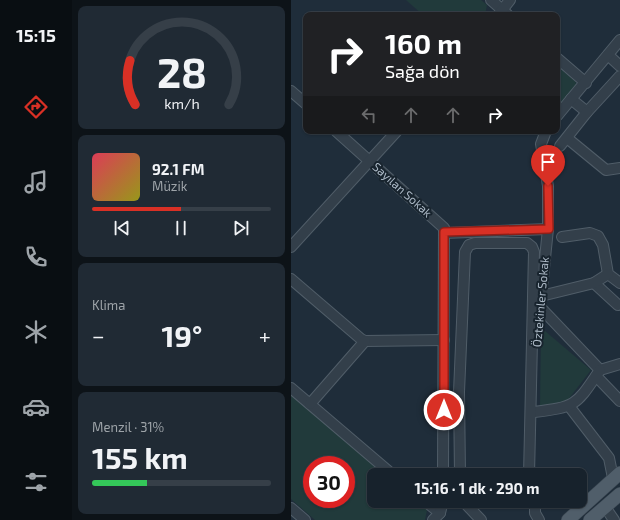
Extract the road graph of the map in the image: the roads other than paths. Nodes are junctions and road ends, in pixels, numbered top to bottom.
1 (491, 0) edge
2 (510, 0) edge
3 (501, 12) edge
4 (503, 12) edge
5 (620, 40) edge
6 (608, 55) junction
7 (560, 61) edge
8 (620, 66) edge
9 (620, 76) edge
10 (586, 83) junction
11 (291, 91) edge
12 (571, 99) junction
13 (303, 101) edge
14 (560, 112) edge
15 (587, 112) junction
16 (339, 134) edge
17 (394, 134) edge
18 (544, 134) edge
19 (567, 138) junction
20 (560, 146) dead end
21 (370, 161) junction
22 (620, 168) edge
23 (549, 229) junction
24 (444, 232) junction
25 (562, 237) dead end
26 (291, 247) edge
27 (608, 274) junction
28 (291, 279) edge
29 (593, 283) junction
30 (620, 283) edge
31 (541, 296) junction
32 (618, 305) dead end
33 (539, 306) junction
34 (444, 340) junction
35 (365, 341) junction
36 (620, 364) edge
37 (598, 373) junction
38 (291, 388) edge
39 (620, 401) edge
40 (310, 404) junction
41 (569, 406) junction
42 (534, 412) junction
43 (385, 468) edge
44 (443, 468) edge
45 (459, 468) edge
46 (529, 468) edge
47 (535, 468) edge
48 (617, 476) edge
49 (620, 494) edge
50 (605, 507) junction
51 (291, 508) edge
52 (470, 508) edge
53 (529, 508) edge
54 (535, 508) edge
55 (305, 520) edge
56 (481, 520) edge
57 (530, 520) edge
58 (539, 520) edge
59 (568, 520) edge
60 (590, 520) edge
61 (614, 520) edge

1 - 3 street
2 - 4 street
5 - 6 street
6 - 8 street
6 - 10 street
7 - 10 street
9 - 15 street
10 - 12 street
11 - 13 street
12 - 14 street
12 - 15 street
15 - 19 street
16 - 21 street, Sayılan Sokak
17 - 21 street
18 - 23 street, Öztekinler Sokak
19 - 20 street
19 - 22 street
21 - 24 street, Sayılan Sokak
21 - 26 street
23 - 24 street
23 - 31 street, Öztekinler Sokak
24 - 34 street
25 - 27 street
27 - 29 street
27 - 30 street
28 - 35 street
29 - 31 street
29 - 32 street
31 - 33 street, Öztekinler Sokak
33 - 37 street
33 - 42 street, Öztekinler Sokak
34 - 35 street
34 - 44 street
35 - 40 street
36 - 37 street
37 - 39 street
37 - 41 street
38 - 40 street
40 - 43 street
41 - 42 street
41 - 48 street
42 - 47 street, Öztekinler Sokak
45 - 46 street
48 - 59 main road
49 - 50 main road
50 - 60 main road
50 - 61 street
51 - 55 street
52 - 56 street
53 - 57 street
54 - 58 street

